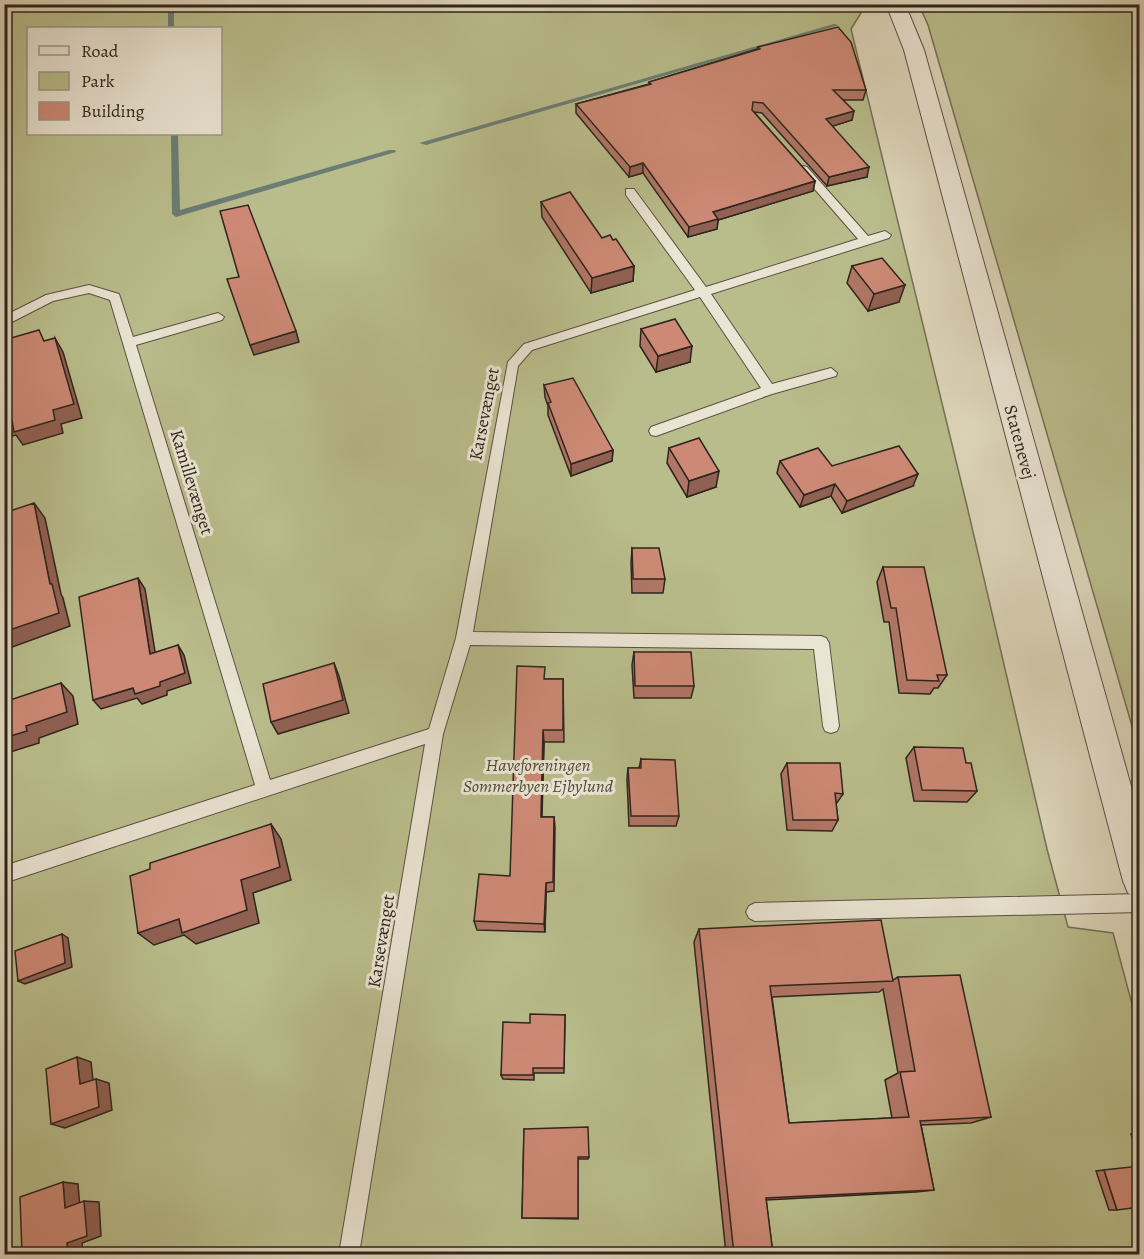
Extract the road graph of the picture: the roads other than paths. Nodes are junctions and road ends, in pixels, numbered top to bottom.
1 (896, 4) edge
2 (795, 161) edge
3 (630, 192) dead end
4 (885, 235) dead end
5 (866, 241) junction
6 (703, 292) junction
7 (218, 317) dead end
8 (4, 322) edge
9 (130, 342) junction
10 (831, 373) dead end
11 (769, 390) junction
12 (656, 431) dead end
13 (464, 638) junction
14 (831, 726) dead end
15 (435, 734) junction
16 (265, 791) junction
17 (4, 875) edge
18 (1140, 881) edge
19 (1140, 903) edge
20 (755, 912) dead end
21 (349, 1254) edge

1 - 18 street, Statenevej
2 - 5 lane
3 - 6 lane
4 - 5 lane, Karsevænget
5 - 6 lane, Karsevænget
6 - 11 lane
6 - 13 lane, Karsevænget
7 - 9 lane
8 - 9 lane, Kamillevænget
9 - 16 lane, Kamillevænget
10 - 11 lane
11 - 12 lane
13 - 14 lane
13 - 15 lane, Karsevænget
15 - 16 lane
15 - 21 lane, Karsevænget
16 - 17 lane
19 - 20 lane

